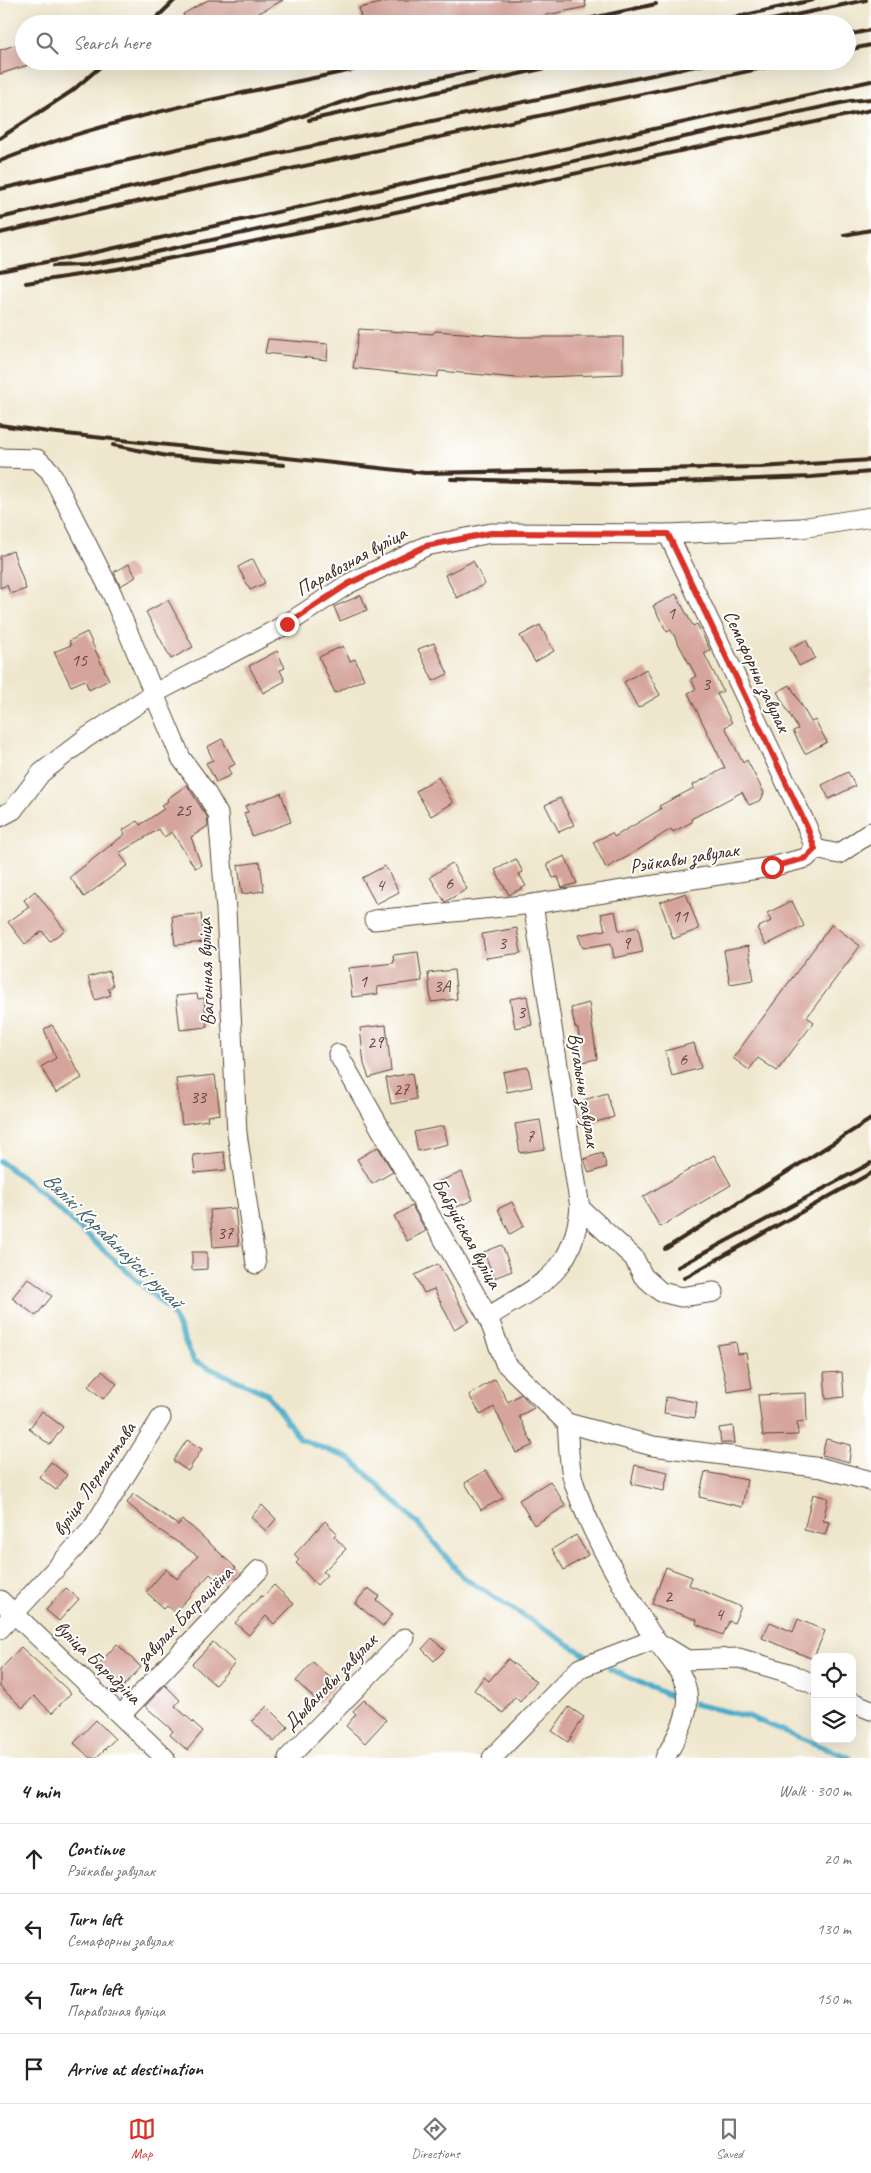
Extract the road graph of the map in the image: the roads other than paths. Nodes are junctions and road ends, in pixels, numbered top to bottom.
1 (0, 458) edge
2 (871, 517) edge
3 (668, 534) junction
4 (153, 694) junction
5 (0, 817) edge
6 (871, 832) edge
7 (815, 849) junction
8 (533, 904) junction
9 (374, 920) dead end
10 (338, 1054) dead end
11 (580, 1208) junction
12 (256, 1264) dead end
13 (714, 1292) dead end
14 (488, 1317) junction
15 (161, 1418) dead end
16 (567, 1423) junction
17 (871, 1481) edge
18 (259, 1570) dead end
19 (0, 1600) edge
20 (14, 1613) junction
21 (0, 1629) edge
22 (404, 1638) dead end
23 (654, 1640) junction
24 (811, 1683) edge
25 (856, 1704) edge
26 (871, 1710) edge
27 (121, 1715) junction
28 (165, 1758) edge
29 (288, 1758) edge
30 (492, 1758) edge
31 (665, 1758) edge

1 - 4 street, Вагонная вуліца
2 - 3 street, Паравозная вуліца
3 - 4 street, Паравозная вуліца
3 - 7 street, Семафорны завулак
4 - 5 street, Паравозная вуліца
4 - 12 street, Вагонная вуліца
6 - 7 street
7 - 8 street, Рэйкавы завулак
8 - 9 street
8 - 11 street, Вугальны завулак
10 - 14 street, Бабруйская вуліца
11 - 13 street
11 - 14 street, Вугальны завулак
14 - 16 street, Бабруйская вуліца
15 - 20 street, вуліца Лермантава
16 - 17 street, Бабруйская вуліца
16 - 23 street
18 - 27 street, завулак Баграціёна
19 - 20 street, вуліца Барадзіна
20 - 21 street, вуліца Лермантава
20 - 27 street, вуліца Барадзіна
22 - 29 street, Дывановы завулак
23 - 24 street
23 - 30 street
23 - 31 street
25 - 26 street
27 - 28 street, вуліца Барадзіна

